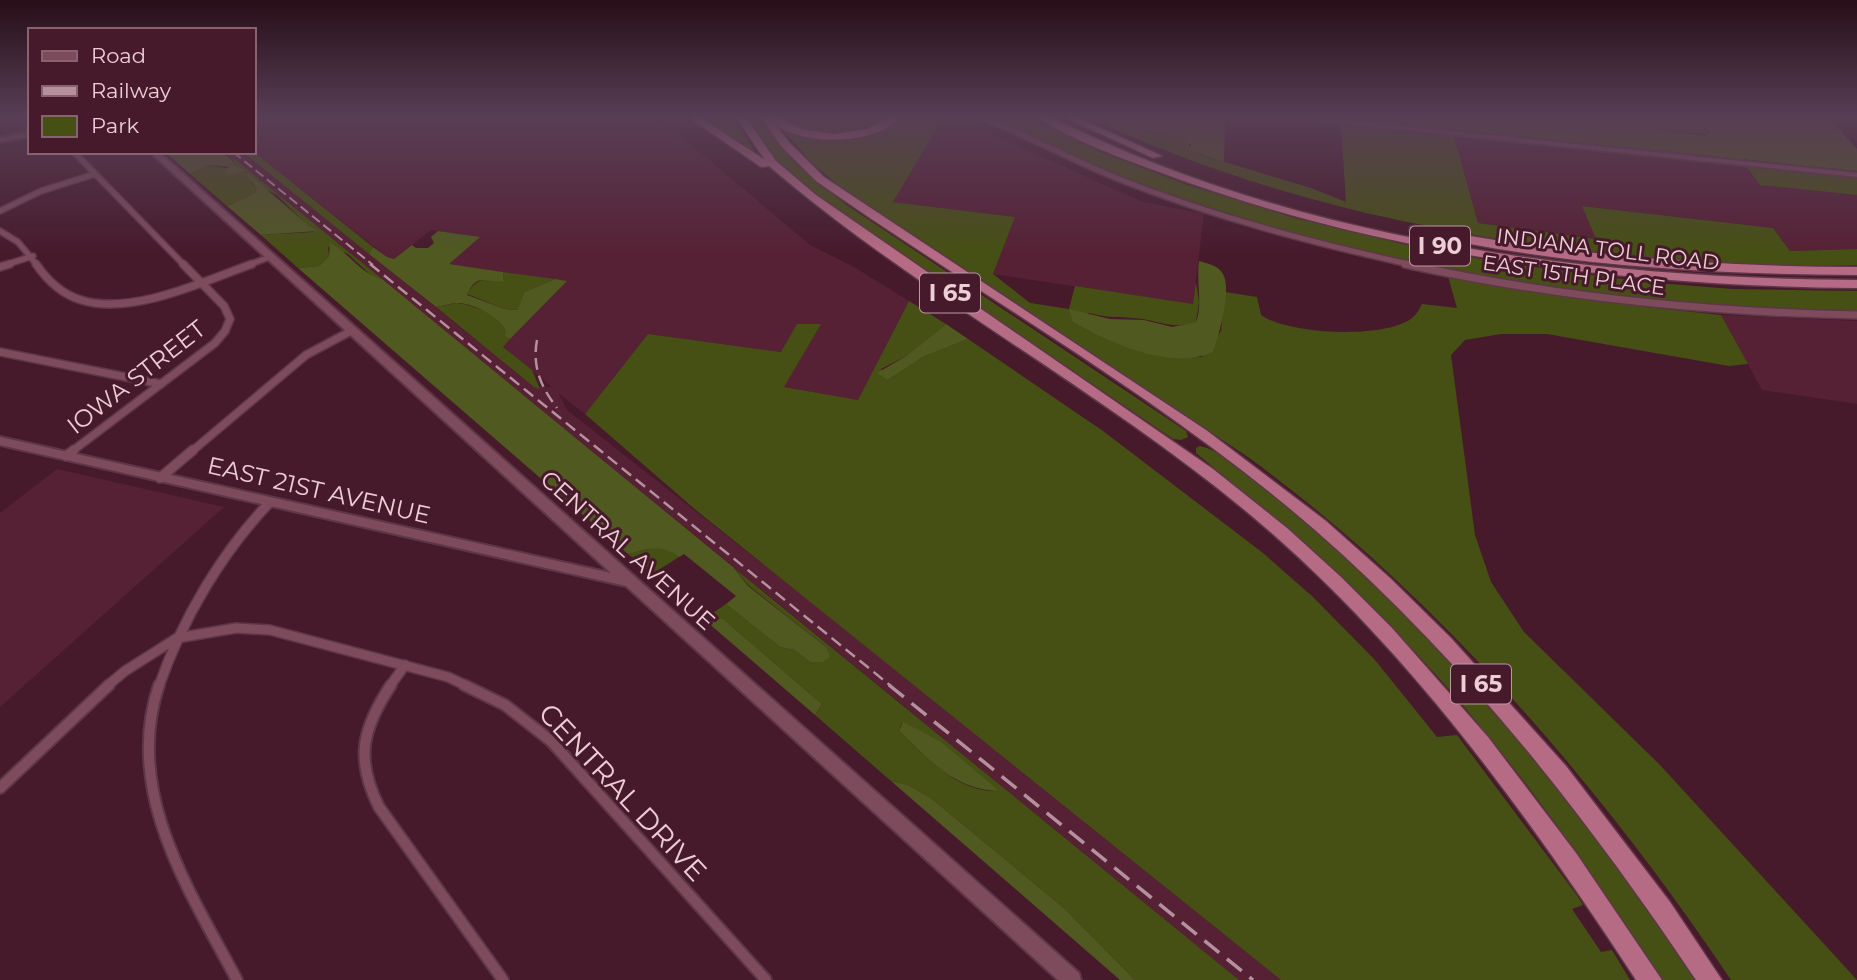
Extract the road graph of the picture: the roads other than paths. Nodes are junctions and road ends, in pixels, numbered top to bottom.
1 (84, 162) edge
2 (165, 162) edge
3 (760, 162) edge
4 (771, 162) edge
5 (802, 162) edge
6 (1081, 162) edge
7 (1145, 162) edge
8 (1174, 162) edge
9 (1729, 162) edge
10 (96, 174) junction
11 (1857, 175) edge
12 (812, 197) junction
13 (0, 211) edge
14 (0, 231) edge
15 (33, 256) junction
16 (270, 257) junction
17 (0, 267) edge
18 (1857, 271) edge
19 (201, 282) junction
20 (1857, 284) edge
21 (1857, 315) edge
22 (351, 331) junction
23 (0, 352) edge
24 (161, 384) junction
25 (0, 441) edge
26 (66, 456) junction
27 (160, 478) junction
28 (270, 502) junction
29 (628, 582) junction
30 (177, 638) junction
31 (405, 665) junction
32 (0, 788) edge
33 (237, 980) edge
34 (503, 980) edge
35 (766, 980) edge
36 (1072, 980) edge
37 (1650, 980) edge
38 (1710, 980) edge

1 - 10 street
2 - 16 main road, CENTRAL AVENUE
3 - 12 highway
4 - 12 highway, I 65
5 - 38 highway, I 65
6 - 21 street, EAST 15TH PLACE
7 - 20 highway, INDIANA TOLL ROAD / I 90
8 - 18 highway, INDIANA TOLL ROAD / I 90
9 - 11 main road
10 - 13 street
10 - 19 street
12 - 37 highway, I 65
14 - 15 street
15 - 17 street
15 - 19 street
16 - 19 street
16 - 22 main road, CENTRAL AVENUE
19 - 24 street, IOWA STREET
22 - 27 street
22 - 29 main road, CENTRAL AVENUE
23 - 24 street
24 - 26 street, IOWA STREET
25 - 26 main road, EAST 21ST AVENUE
26 - 27 main road, EAST 21ST AVENUE
27 - 28 main road, EAST 21ST AVENUE
28 - 29 main road, EAST 21ST AVENUE
28 - 30 street
29 - 36 main road, CENTRAL AVENUE
30 - 31 street, CENTRAL DRIVE
30 - 32 street
30 - 33 street
31 - 34 street
31 - 35 street, CENTRAL DRIVE

